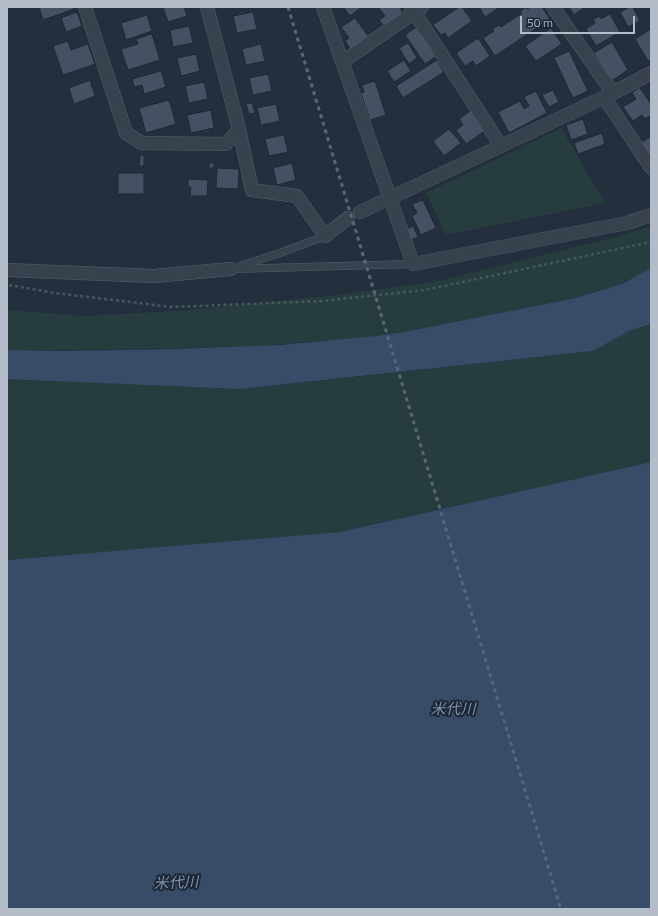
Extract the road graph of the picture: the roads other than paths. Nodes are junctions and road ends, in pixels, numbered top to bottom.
1 (85, 7) edge
2 (207, 7) edge
3 (323, 7) edge
4 (553, 7) edge
5 (416, 9) edge
6 (342, 62) junction
7 (651, 73) edge
8 (608, 95) junction
9 (239, 129) junction
10 (501, 146) junction
11 (651, 168) edge
12 (390, 198) junction
13 (360, 212) dead end
14 (651, 215) edge
15 (348, 218) dead end
16 (325, 236) junction
17 (413, 264) junction
18 (231, 268) junction
19 (7, 270) edge

1 - 9 street
2 - 9 street
3 - 6 street
4 - 8 street
5 - 6 street
5 - 10 street
6 - 12 street
7 - 8 street
8 - 10 street
8 - 11 street
9 - 16 street
10 - 12 street
12 - 13 street
12 - 17 street
14 - 17 street
15 - 16 street
16 - 18 lane
17 - 18 lane
18 - 19 street

